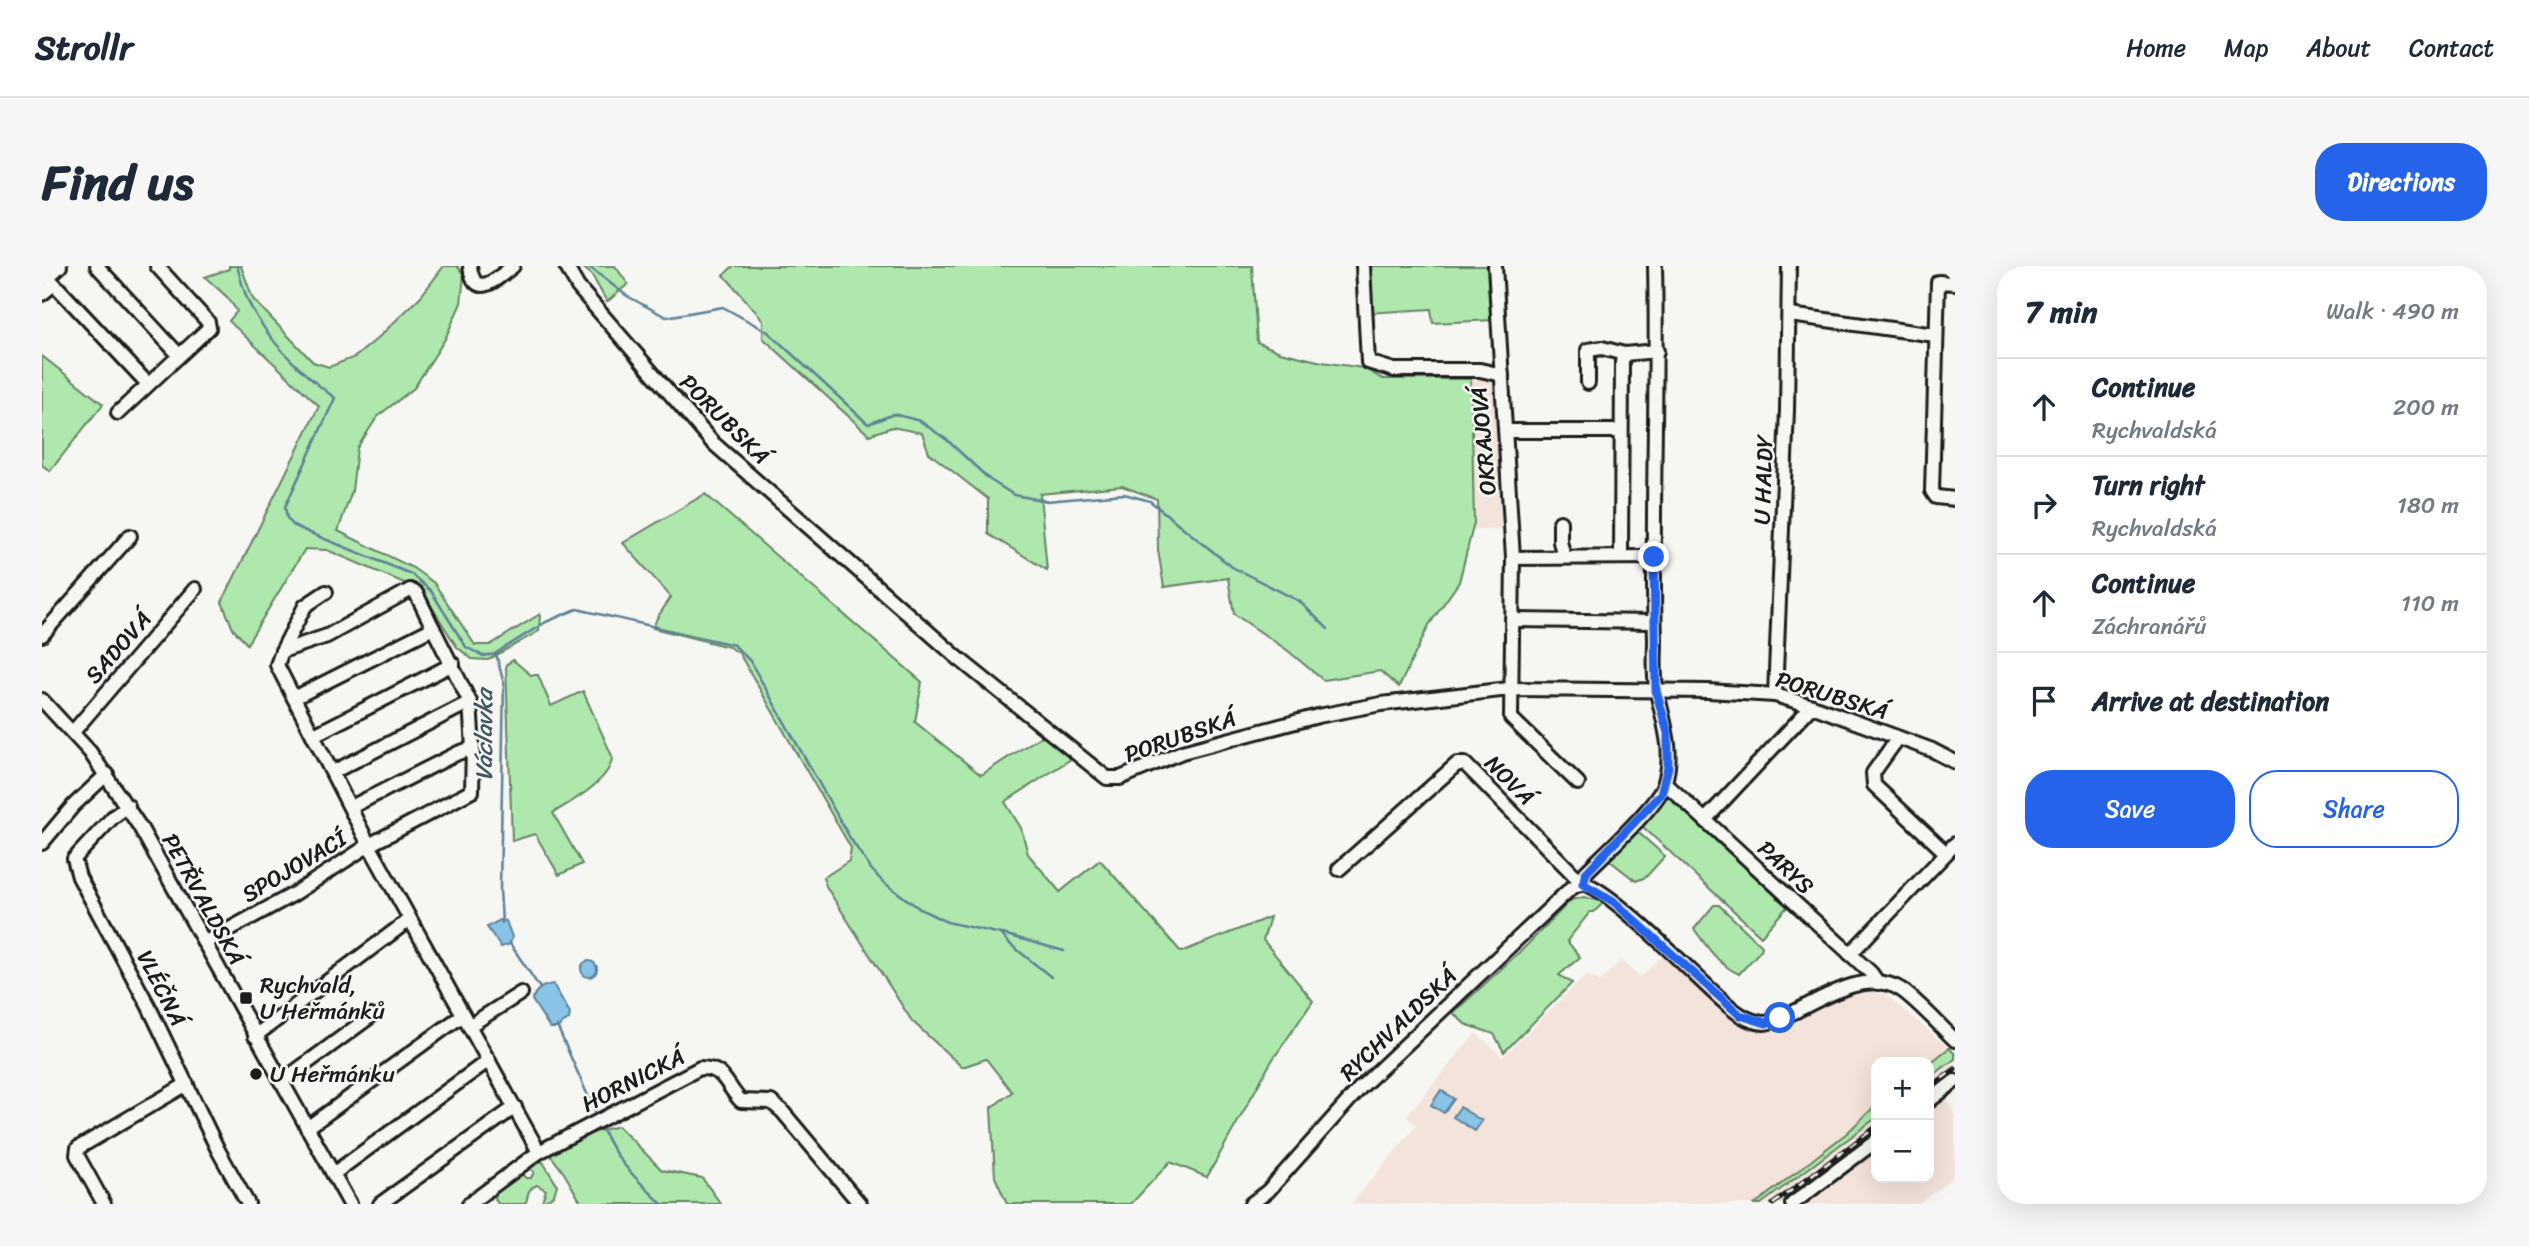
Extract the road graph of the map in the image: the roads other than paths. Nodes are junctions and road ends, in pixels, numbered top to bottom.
1 (60, 266) edge
2 (97, 266) edge
3 (157, 266) edge
4 (470, 266) edge
5 (513, 266) edge
6 (566, 266) edge
7 (1363, 266) edge
8 (1495, 266) edge
9 (1655, 266) edge
10 (1789, 266) edge
11 (48, 277) edge
12 (1955, 283) edge
13 (42, 294) edge
14 (1790, 314) junction
15 (1935, 335) junction
16 (1657, 351) junction
17 (1624, 354) junction
18 (179, 355) junction
19 (1502, 376) junction
20 (1588, 383) dead end
21 (148, 384) junction
22 (118, 413) dead end
23 (1506, 431) junction
24 (1620, 431) junction
25 (1955, 499) edge
26 (1560, 522) dead end
27 (130, 536) dead end
28 (1564, 556) junction
29 (1621, 556) junction
30 (1654, 557) junction
31 (1513, 558) junction
32 (195, 589) dead end
33 (326, 592) dead end
34 (1512, 620) junction
35 (1654, 622) junction
36 (433, 628) junction
37 (42, 635) edge
38 (282, 651) junction
39 (453, 664) junction
40 (1509, 689) junction
41 (1656, 691) junction
42 (1775, 695) junction
43 (294, 698) junction
44 (42, 700) edge
45 (470, 702) junction
46 (1812, 706) junction
47 (73, 732) junction
48 (314, 735) junction
49 (1898, 737) junction
50 (473, 748) junction
51 (1955, 762) edge
52 (332, 772) junction
53 (107, 774) junction
54 (1578, 783) dead end
55 (1665, 783) junction
56 (128, 806) junction
57 (351, 807) junction
58 (1704, 820) junction
59 (42, 843) edge
60 (369, 845) junction
61 (1951, 848) edge
62 (1339, 869) dead end
63 (1583, 884) junction
64 (409, 920) junction
65 (204, 943) junction
66 (1850, 954) junction
67 (1878, 983) junction
68 (521, 993) dead end
69 (372, 1016) dead end
70 (466, 1021) junction
71 (256, 1036) junction
72 (1955, 1040) edge
73 (489, 1060) junction
74 (1955, 1081) edge
75 (281, 1082) junction
76 (187, 1084) junction
77 (1934, 1097) edge
78 (515, 1107) junction
79 (307, 1128) junction
80 (1871, 1145) edge
81 (539, 1152) junction
82 (333, 1174) junction
83 (104, 1204) edge
84 (248, 1204) edge
85 (351, 1204) edge
86 (380, 1204) edge
87 (469, 1204) edge
88 (860, 1204) edge
89 (1251, 1204) edge
90 (1791, 1204) edge

1 - 11 street
2 - 18 street
3 - 18 street
4 - 5 street
6 - 40 street, PORUBSKÁ
7 - 19 street, OKRAJOVÁ
8 - 19 street
9 - 16 street, RYCHVALDSKÁ
10 - 14 street, U HALDY
11 - 13 street
11 - 21 street
12 - 15 street
14 - 15 street
14 - 42 street, U HALDY
15 - 25 street
16 - 17 street
16 - 30 street, RYCHVALDSKÁ
17 - 20 street
17 - 24 street
18 - 21 street
19 - 23 street, OKRAJOVÁ
21 - 22 street
23 - 24 street
23 - 31 street, OKRAJOVÁ
24 - 29 street
26 - 28 street
27 - 37 street
28 - 29 street
28 - 31 street
29 - 30 street
30 - 35 street, RYCHVALDSKÁ
31 - 34 street, OKRAJOVÁ
32 - 47 street, SADOVÁ
33 - 38 street
34 - 35 street
34 - 40 street, OKRAJOVÁ
35 - 41 street, RYCHVALDSKÁ
36 - 38 street
36 - 39 street
36 - 43 street
38 - 43 street
39 - 45 street
39 - 48 street
40 - 41 street, PORUBSKÁ
40 - 54 street, NOVÁ
41 - 42 street, PORUBSKÁ
41 - 55 street, RYCHVALDSKÁ
42 - 46 street, PORUBSKÁ
43 - 48 street
44 - 47 street, PETŘVALDSKÁ
45 - 50 street
45 - 52 street
46 - 49 street, PORUBSKÁ
46 - 58 street
47 - 53 street, PETŘVALDSKÁ
48 - 52 street
49 - 51 street, PORUBSKÁ
49 - 61 street
50 - 57 street
50 - 60 street, SPOJOVACÍ
52 - 57 street
53 - 56 street, PETŘVALDSKÁ
53 - 59 street
55 - 58 street, PARYS
55 - 63 street, RYCHVALDSKÁ
56 - 65 street, PETŘVALDSKÁ
56 - 76 street, VLÉČNÁ
57 - 60 street
58 - 66 street, PARYS
60 - 64 street
60 - 65 street, SPOJOVACÍ
61 - 66 street
62 - 63 street, NOVÁ
63 - 67 street
63 - 89 street, RYCHVALDSKÁ
64 - 70 street
64 - 71 street
65 - 71 street, PETŘVALDSKÁ
66 - 67 street, PARYS
67 - 72 street
68 - 70 street
69 - 75 street
70 - 73 street
70 - 79 street
71 - 75 street, PETŘVALDSKÁ
73 - 78 street
73 - 82 street
74 - 77 street
75 - 79 street, PETŘVALDSKÁ
76 - 83 street
76 - 84 street, VLÉČNÁ
78 - 81 street
78 - 86 street
79 - 82 street, PETŘVALDSKÁ
80 - 90 street
81 - 87 street, HORNICKÁ
81 - 88 street, HORNICKÁ
82 - 85 street, PETŘVALDSKÁ

